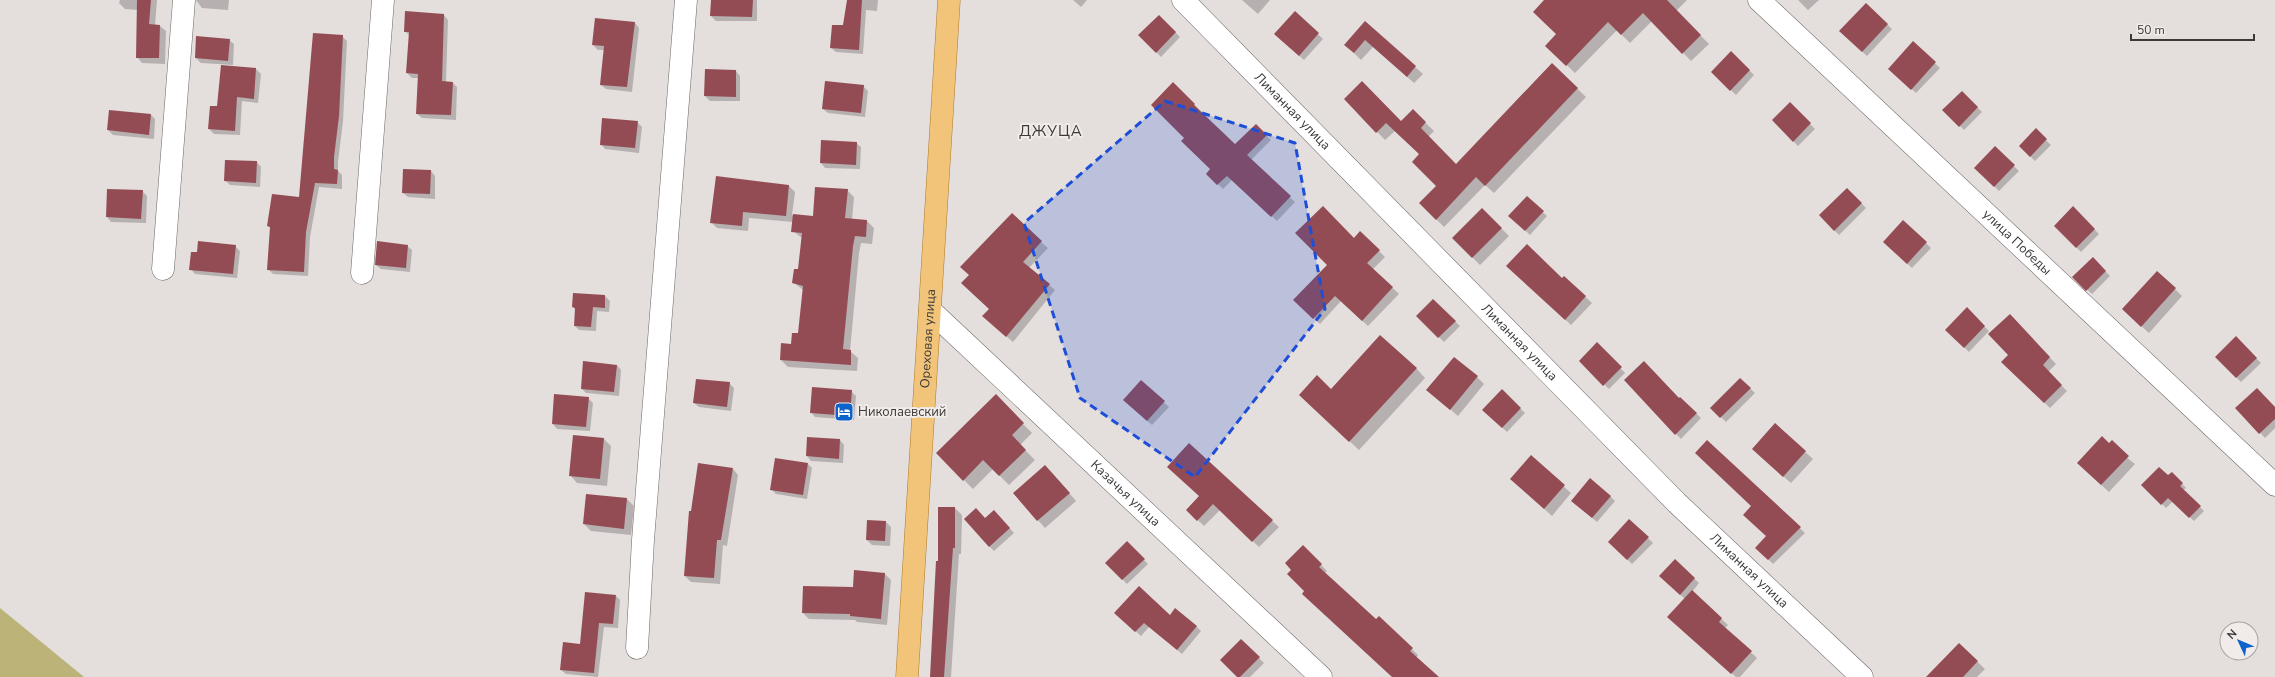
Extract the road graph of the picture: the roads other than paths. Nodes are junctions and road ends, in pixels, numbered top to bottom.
1 (184, 0) edge
2 (383, 0) edge
3 (686, 0) edge
4 (949, 0) edge
5 (1183, 0) edge
6 (1759, 0) edge
7 (163, 269) dead end
8 (362, 273) dead end
9 (930, 310) junction
10 (2275, 485) edge
11 (637, 648) dead end
12 (907, 677) edge
13 (1321, 677) edge
14 (1862, 677) edge

1 - 7 street
2 - 8 street
3 - 11 street
4 - 9 main road, Ореховая улица
5 - 14 street, Лиманная улица
6 - 10 street, улица Победы
9 - 12 main road, Ореховая улица
9 - 13 street, Казачья улица

